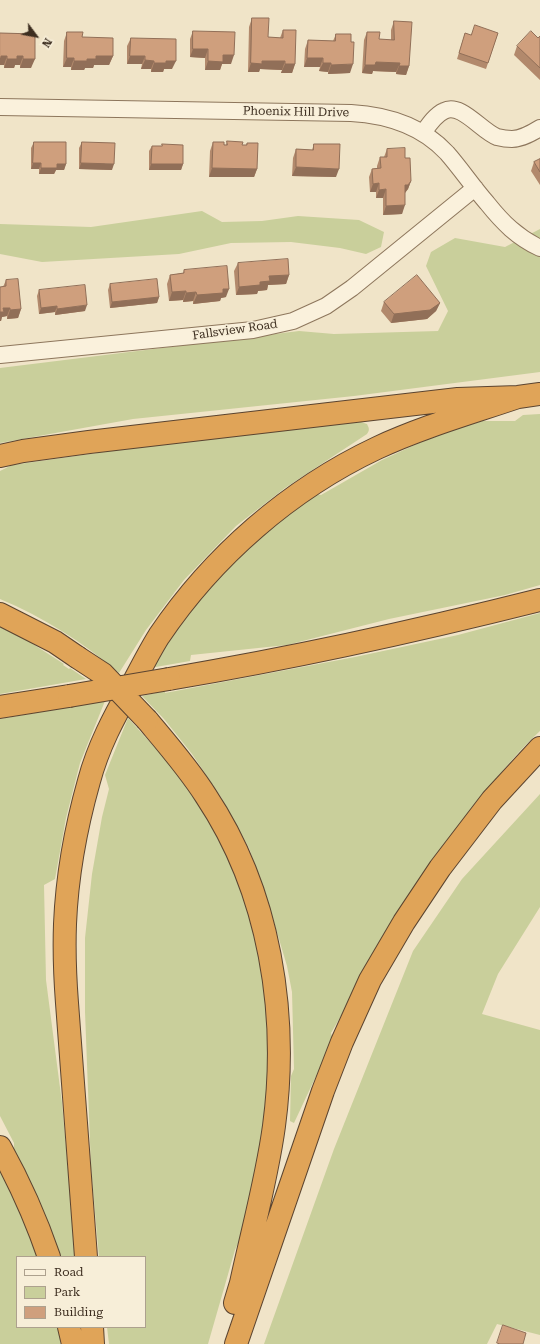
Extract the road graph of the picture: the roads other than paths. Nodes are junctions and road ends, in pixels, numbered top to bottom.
1 (0, 107) edge
2 (540, 128) edge
3 (423, 133) junction
4 (475, 188) junction
5 (540, 248) edge
6 (0, 355) edge
7 (540, 394) edge
8 (518, 397) junction
9 (0, 456) edge
10 (540, 600) edge
11 (0, 614) edge
12 (0, 707) edge
13 (540, 748) edge
14 (0, 1147) edge
15 (49, 1256) edge
16 (86, 1256) edge
17 (69, 1328) edge
18 (92, 1328) edge
19 (73, 1344) edge
20 (93, 1344) edge
21 (222, 1344) edge
22 (236, 1344) edge

1 - 3 street, Phoenix Hill Drive
2 - 3 street
3 - 4 street, Phoenix Hill Drive
4 - 5 street, Phoenix Hill Drive
4 - 6 street, Fallsview Road
7 - 8 highway
8 - 9 highway
8 - 16 highway
10 - 12 highway, bridge
11 - 21 highway, bridge
13 - 22 highway
14 - 15 highway
17 - 19 highway
18 - 20 highway

